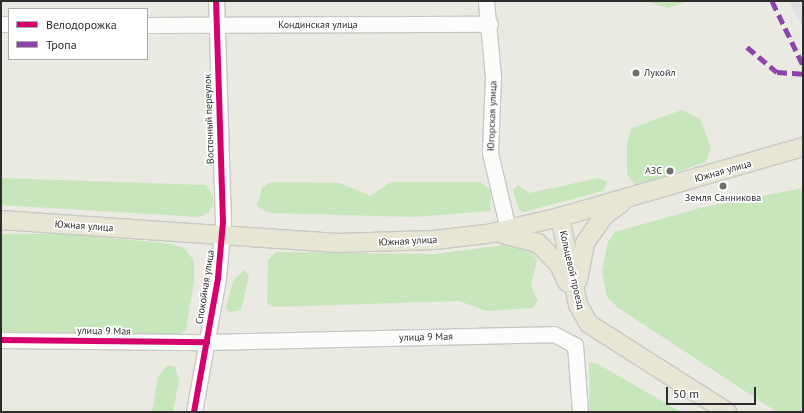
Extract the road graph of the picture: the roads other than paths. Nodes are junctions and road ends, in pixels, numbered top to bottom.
1 (216, 1) edge
2 (486, 1) edge
3 (490, 24) junction
4 (148, 25) edge
5 (216, 25) junction
6 (803, 147) edge
7 (628, 198) junction
8 (560, 217) junction
9 (1, 220) edge
10 (508, 229) junction
11 (487, 234) junction
12 (223, 235) junction
13 (578, 305) junction
14 (1, 340) edge
15 (207, 342) junction
16 (194, 412) edge
17 (580, 412) edge
18 (727, 412) edge

1 - 5 street, Восточный переулок
2 - 3 street, Югорская улица
3 - 5 street, Кондинская улица
3 - 10 street, Югорская улица
4 - 5 street, Кондинская улица
5 - 12 street, Восточный переулок
6 - 7 main road, Южная улица
7 - 8 main road, Южная улица
7 - 13 main road
8 - 10 main road, Южная улица
8 - 13 main road, Кольцевой проезд
9 - 12 main road, Южная улица
10 - 11 main road, Южная улица
11 - 12 main road, Южная улица
11 - 13 main road
12 - 15 street, Спокойная улица
13 - 18 main road, Кольцевой проезд
14 - 15 street, улица 9 Мая
15 - 16 street, Спокойная улица
15 - 17 street, улица 9 Мая

